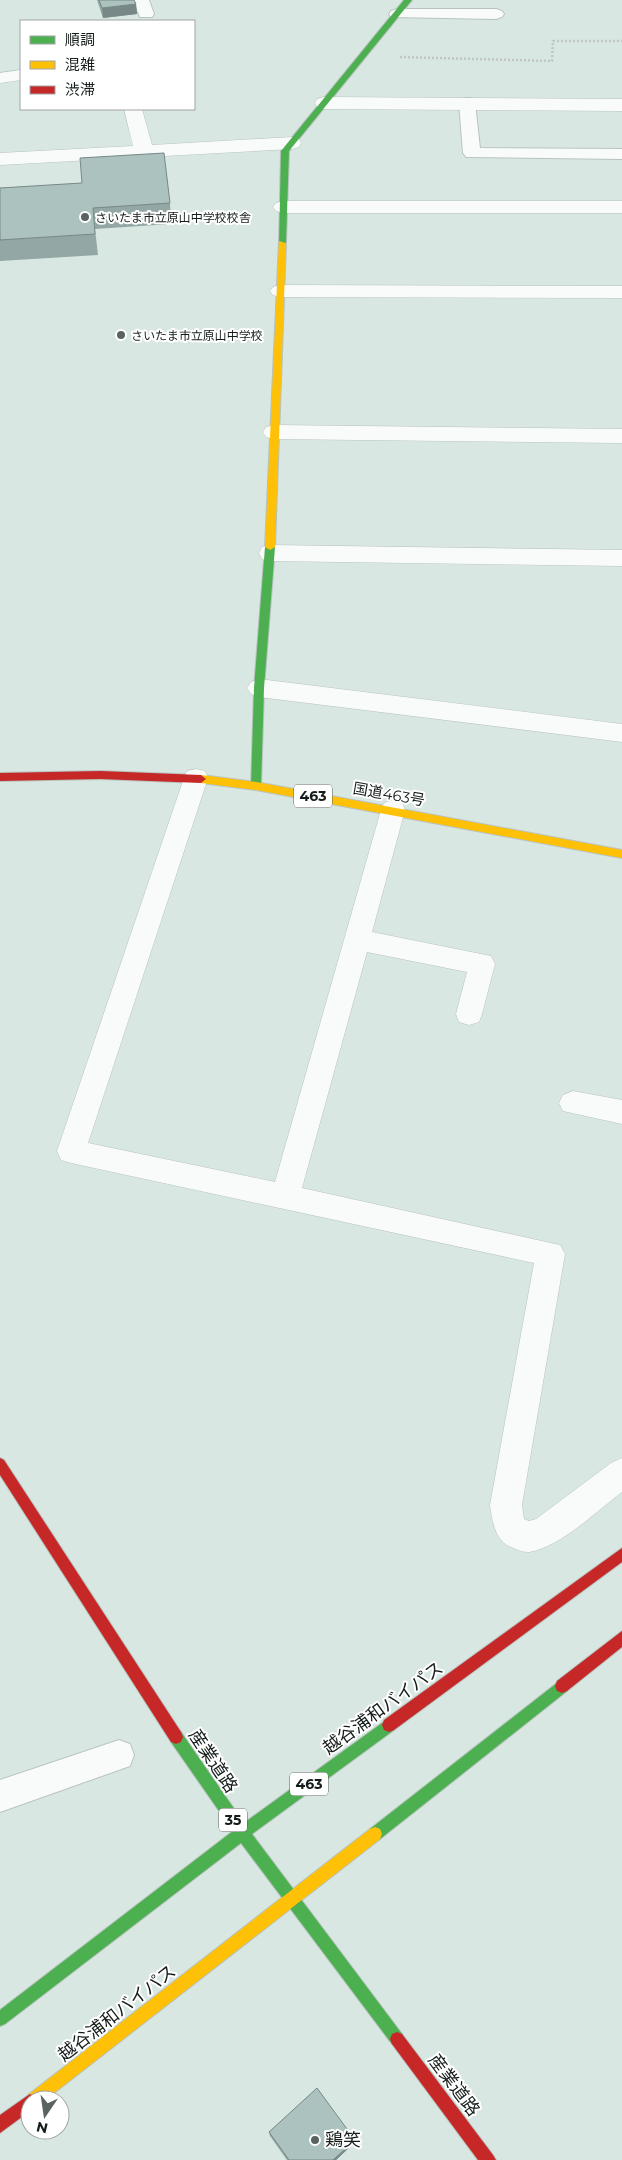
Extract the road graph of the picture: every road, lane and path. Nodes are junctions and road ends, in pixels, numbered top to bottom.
1 (408, 0) edge
2 (397, 14) junction
3 (496, 14) dead end
4 (622, 41) edge
5 (362, 56) junction
6 (20, 75) edge
7 (0, 78) edge
8 (324, 103) junction
9 (468, 103) junction
10 (622, 105) edge
11 (133, 110) edge
12 (292, 143) junction
13 (144, 152) junction
14 (622, 154) edge
15 (0, 159) edge
16 (283, 207) junction
17 (622, 208) edge
18 (280, 291) junction
19 (622, 292) edge
20 (274, 432) junction
21 (622, 436) edge
22 (270, 553) junction
23 (622, 558) edge
24 (259, 688) junction
25 (622, 733) edge
26 (0, 777) edge
27 (196, 778) junction
28 (256, 786) junction
29 (393, 810) junction
30 (622, 854) edge
31 (356, 939) junction
32 (469, 1014) dead end
33 (573, 1103) dead end
34 (622, 1112) edge
35 (285, 1197) junction
36 (0, 1464) edge
37 (622, 1473) edge
38 (622, 1554) edge
39 (622, 1638) edge
40 (119, 1755) dead end
41 (0, 1796) edge
42 (242, 1833) junction
43 (292, 1900) junction
44 (0, 2019) edge
45 (46, 2090) edge
46 (20, 2110) edge
47 (0, 2126) edge
48 (488, 2160) edge

1 - 2 main road
2 - 3 lane
2 - 5 main road
4 - 5 path
5 - 8 main road
6 - 7 street
8 - 9 street
8 - 12 main road
9 - 10 street
9 - 14 lane
11 - 13 street
12 - 13 street
12 - 16 main road
13 - 15 street
16 - 17 street
16 - 18 main road
18 - 19 street
18 - 20 main road
20 - 21 street
20 - 22 main road
22 - 23 street
22 - 24 main road
24 - 25 street
24 - 28 main road
26 - 27 main road, 国道463号 / 463
27 - 28 main road, 国道463号 / 463
27 - 35 street
28 - 29 main road, 国道463号 / 463
29 - 30 main road, 国道463号 / 463
29 - 31 street
31 - 32 street
31 - 35 street
33 - 34 street
35 - 37 street
36 - 42 main road, 産業道路 / 35
38 - 42 main road, 越谷浦和バイパス / 463
39 - 43 main road, 越谷浦和バイパス
40 - 41 lane
42 - 43 main road, 産業道路 / 35
42 - 44 main road, 越谷浦和バイパス / 463
43 - 45 main road, 越谷浦和バイパス
43 - 48 main road, 産業道路 / 35
46 - 47 main road

